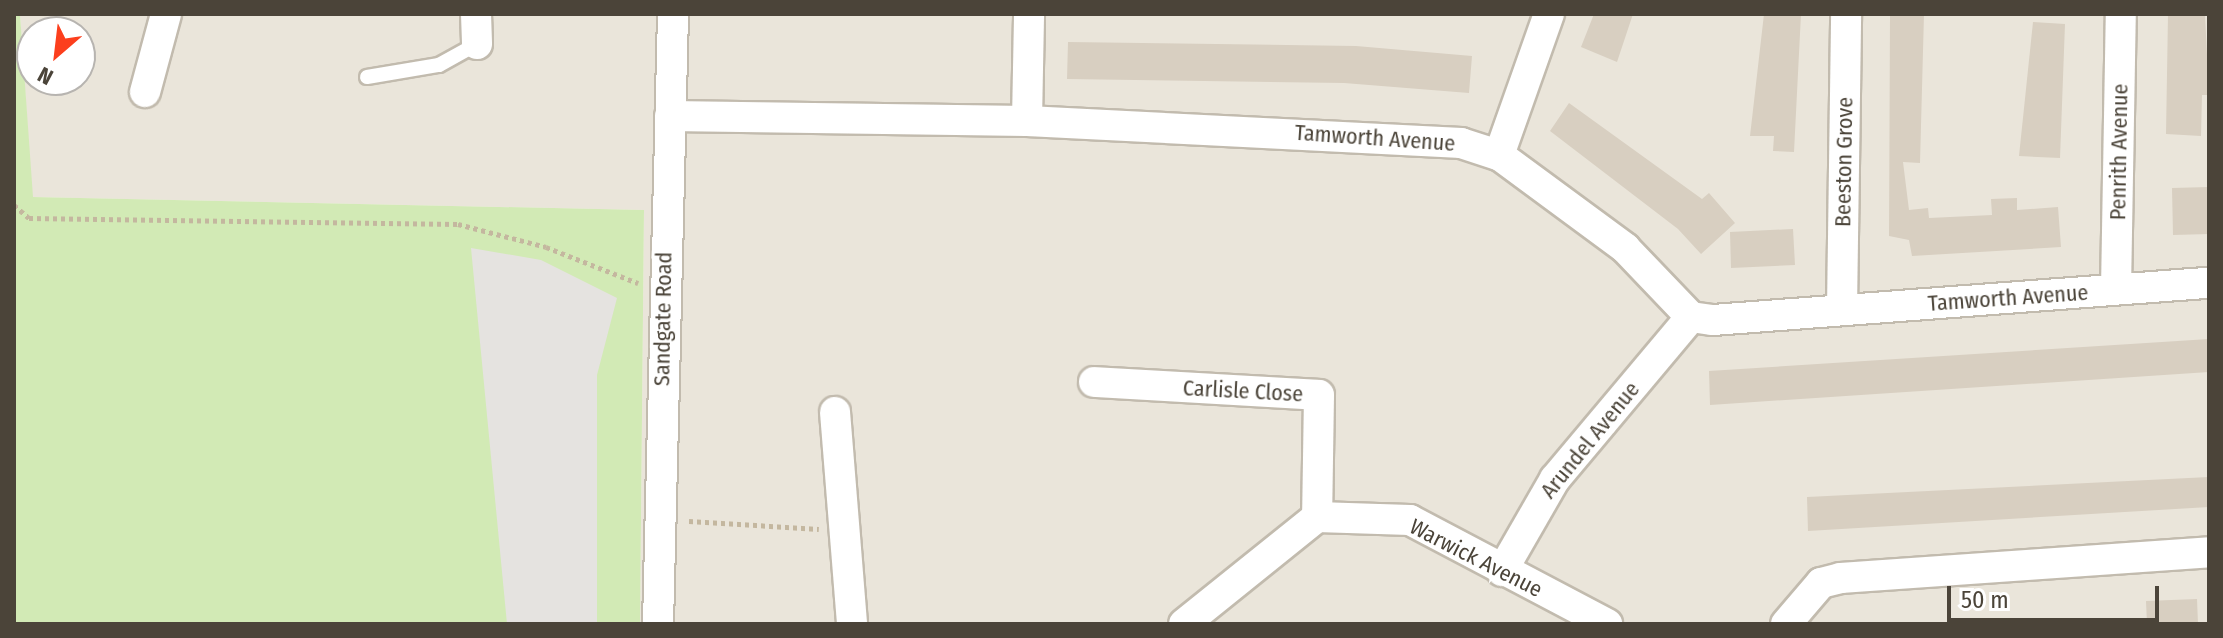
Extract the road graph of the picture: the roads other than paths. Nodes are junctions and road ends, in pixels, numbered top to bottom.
1 (166, 14) edge
2 (476, 14) edge
3 (673, 14) edge
4 (1029, 14) edge
5 (1549, 14) edge
6 (1846, 14) edge
7 (2121, 14) edge
8 (477, 44) joint
9 (367, 77) dead end
10 (145, 92) dead end
11 (670, 116) junction
12 (1027, 121) junction
13 (1499, 155) junction
14 (2209, 283) edge
15 (2116, 289) junction
16 (1842, 310) junction
17 (1691, 317) junction
18 (1094, 382) dead end
19 (835, 412) dead end
20 (1317, 517) junction
21 (2209, 552) edge
22 (1502, 571) junction
23 (658, 624) edge
24 (852, 624) edge
25 (1184, 624) edge
26 (1607, 624) edge
27 (1786, 624) edge

1 - 10 street
2 - 8 street
3 - 11 street, Sandgate Road
4 - 12 street
5 - 13 street
6 - 16 street, Beeston Grove
7 - 15 street, Penrith Avenue
8 - 9 lane
11 - 12 street, Tamworth Avenue
11 - 23 street, Sandgate Road
12 - 13 street, Tamworth Avenue
13 - 17 street, Tamworth Avenue
14 - 15 street, Tamworth Avenue
15 - 16 street, Tamworth Avenue
16 - 17 street, Tamworth Avenue
17 - 22 street, Arundel Avenue
18 - 20 street, Carlisle Close
19 - 24 street
20 - 22 street, Warwick Avenue
20 - 25 street
21 - 27 street
22 - 26 street, Warwick Avenue

